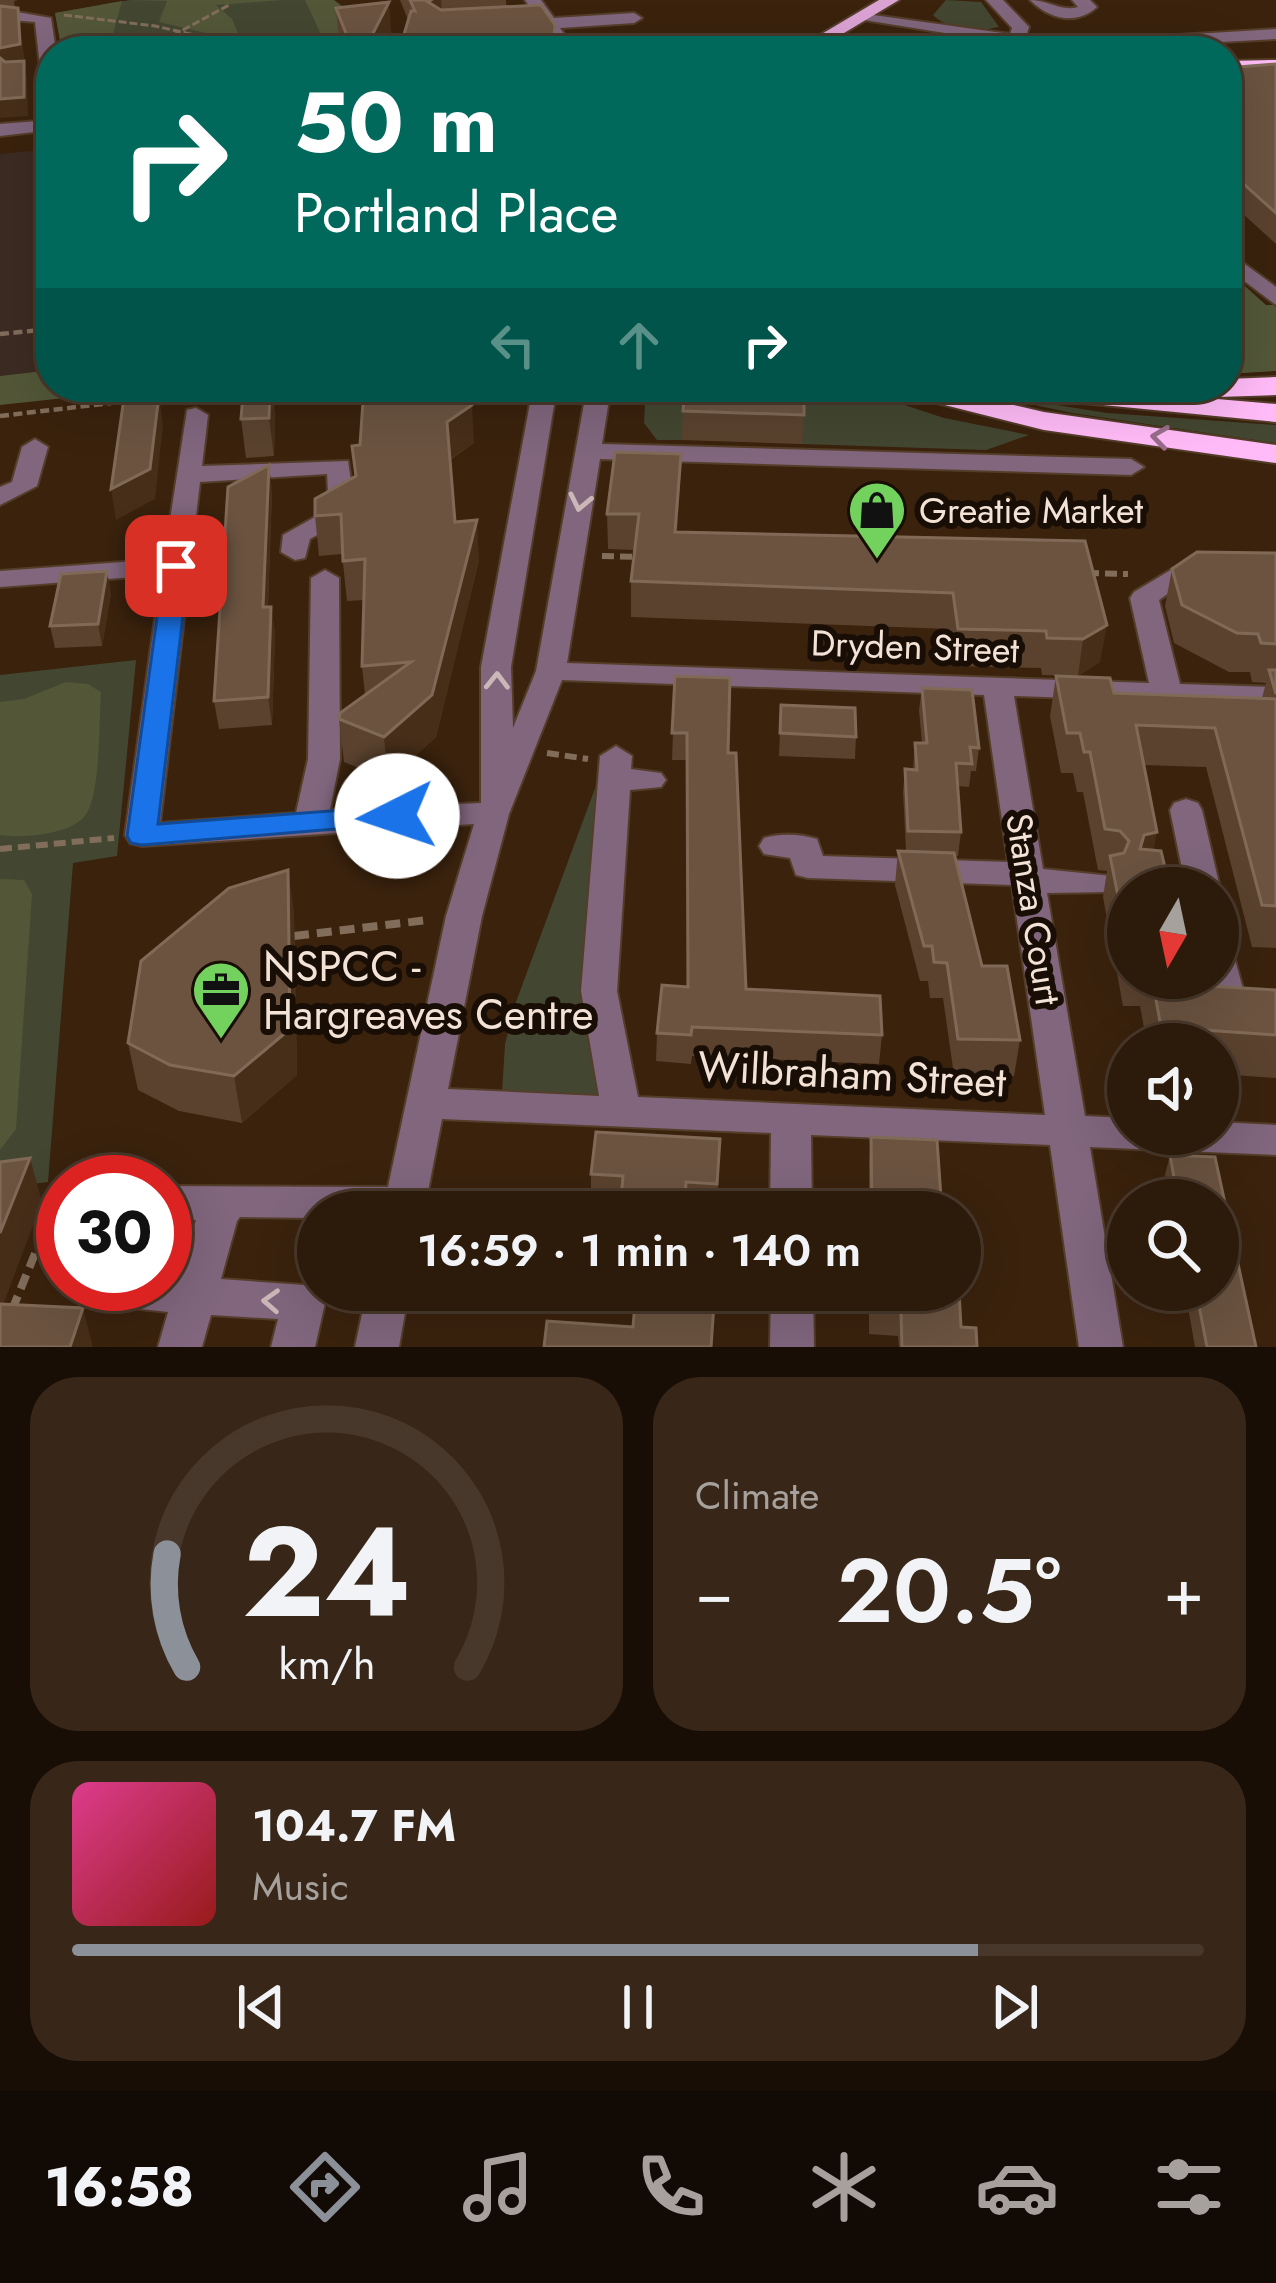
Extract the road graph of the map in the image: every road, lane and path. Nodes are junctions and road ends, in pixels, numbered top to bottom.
1 (533, 0) edge
2 (994, 0) edge
3 (1038, 0) edge
4 (1080, 0) edge
5 (899, 4) edge
6 (229, 5) dead end
7 (44, 11) edge
8 (1243, 13) dead end
9 (0, 14) edge
10 (634, 18) dead end
11 (866, 19) junction
12 (885, 22) junction
13 (548, 24) junction
14 (484, 28) edge
15 (178, 31) junction
16 (170, 36) edge
17 (200, 36) edge
18 (556, 36) edge
19 (832, 36) edge
20 (860, 36) edge
21 (976, 36) edge
22 (1018, 36) edge
23 (1275, 42) edge
24 (1242, 43) edge
25 (1242, 44) edge
26 (1242, 52) edge
27 (1276, 66) edge
28 (1242, 67) edge
29 (36, 126) edge
30 (0, 130) edge
31 (36, 142) edge
32 (0, 146) edge
33 (1242, 270) edge
34 (1276, 298) edge
35 (36, 330) edge
36 (0, 334) edge
37 (1242, 386) edge
38 (1276, 386) edge
39 (123, 402) edge
40 (211, 402) edge
41 (542, 402) edge
42 (596, 402) edge
43 (950, 402) edge
44 (1131, 402) edge
45 (197, 405) joint
46 (1276, 413) edge
47 (0, 416) edge
48 (35, 447) dead end
49 (591, 451) junction
50 (1276, 454) edge
51 (1131, 467) dead end
52 (188, 475) junction
53 (0, 497) edge
54 (296, 552) dead end
55 (614, 556) dead end
56 (651, 558) edge
57 (176, 566) junction
58 (1079, 572) edge
59 (1174, 576) junction
60 (326, 578) dead end
61 (1276, 578) edge
62 (0, 579) edge
63 (551, 671) junction
64 (998, 688) junction
65 (1167, 694) junction
66 (1276, 696) edge
67 (523, 749) junction
68 (624, 769) joint
69 (496, 806) junction
70 (1186, 810) dead end
71 (311, 821) junction
72 (142, 836) junction
73 (776, 846) dead end
74 (0, 849) edge
75 (1198, 867) edge
76 (1029, 877) junction
77 (1100, 884) dead end
78 (464, 916) junction
79 (294, 936) edge
80 (1228, 999) edge
81 (1230, 1007) edge
82 (424, 1103) junction
83 (621, 1112) junction
84 (791, 1119) junction
85 (1069, 1132) junction
86 (1276, 1140) edge
87 (406, 1191) edge
88 (791, 1191) edge
89 (297, 1201) edge
90 (192, 1203) edge
91 (223, 1205) junction
92 (36, 1252) edge
93 (194, 1297) junction
94 (384, 1311) edge
95 (792, 1311) edge
96 (9, 1320) edge
97 (180, 1347) edge
98 (293, 1347) edge
99 (377, 1347) edge
100 (792, 1347) edge
101 (1101, 1347) edge

1 - 13 street
2 - 22 street
3 - 4 street
5 - 11 main road
5 - 12 main road
6 - 15 path
7 - 9 street
7 - 15 path
8 - 23 street
10 - 13 street
11 - 12 street
11 - 19 main road
12 - 20 main road
12 - 21 street
13 - 14 street
13 - 18 street
15 - 16 path
15 - 17 path
23 - 24 street
23 - 25 street
23 - 26 highway
27 - 28 highway
29 - 30 street
31 - 32 street
33 - 34 street
35 - 36 path
37 - 38 highway
39 - 47 path
40 - 45 path
69 -> 41 street
42 - 49 street
50 -> 43 highway
44 - 46 highway
45 - 52 street
48 - 53 street
49 - 51 street
49 -> 63 street
52 - 54 street
52 - 57 street
55 - 56 path
57 - 62 street
57 - 72 street
58 - 59 path
59 - 61 street
59 - 65 street
60 - 71 street
63 - 64 street, Dryden Street
63 - 67 street
64 - 65 street, Dryden Street
64 - 76 street, Stanza Court
65 - 66 street, Dryden Street
67 - 68 path
67 - 69 street
68 - 83 street
69 - 71 street
69 - 78 street
70 - 75 street
71 - 72 street
72 - 74 path
73 - 76 street
76 - 77 street
76 - 85 street, Stanza Court
78 - 79 path
78 - 82 street
80 - 81 street
82 - 83 street, Wilbraham Street
82 - 87 street
83 - 84 street, Wilbraham Street
84 - 85 street, Wilbraham Street
84 - 88 street
85 - 86 street, Wilbraham Street
85 - 101 street, Stanza Court
89 - 91 street
90 - 91 street
91 - 93 street
92 - 96 path
93 - 97 street
98 -> 93 street
94 - 99 street
95 - 100 street

